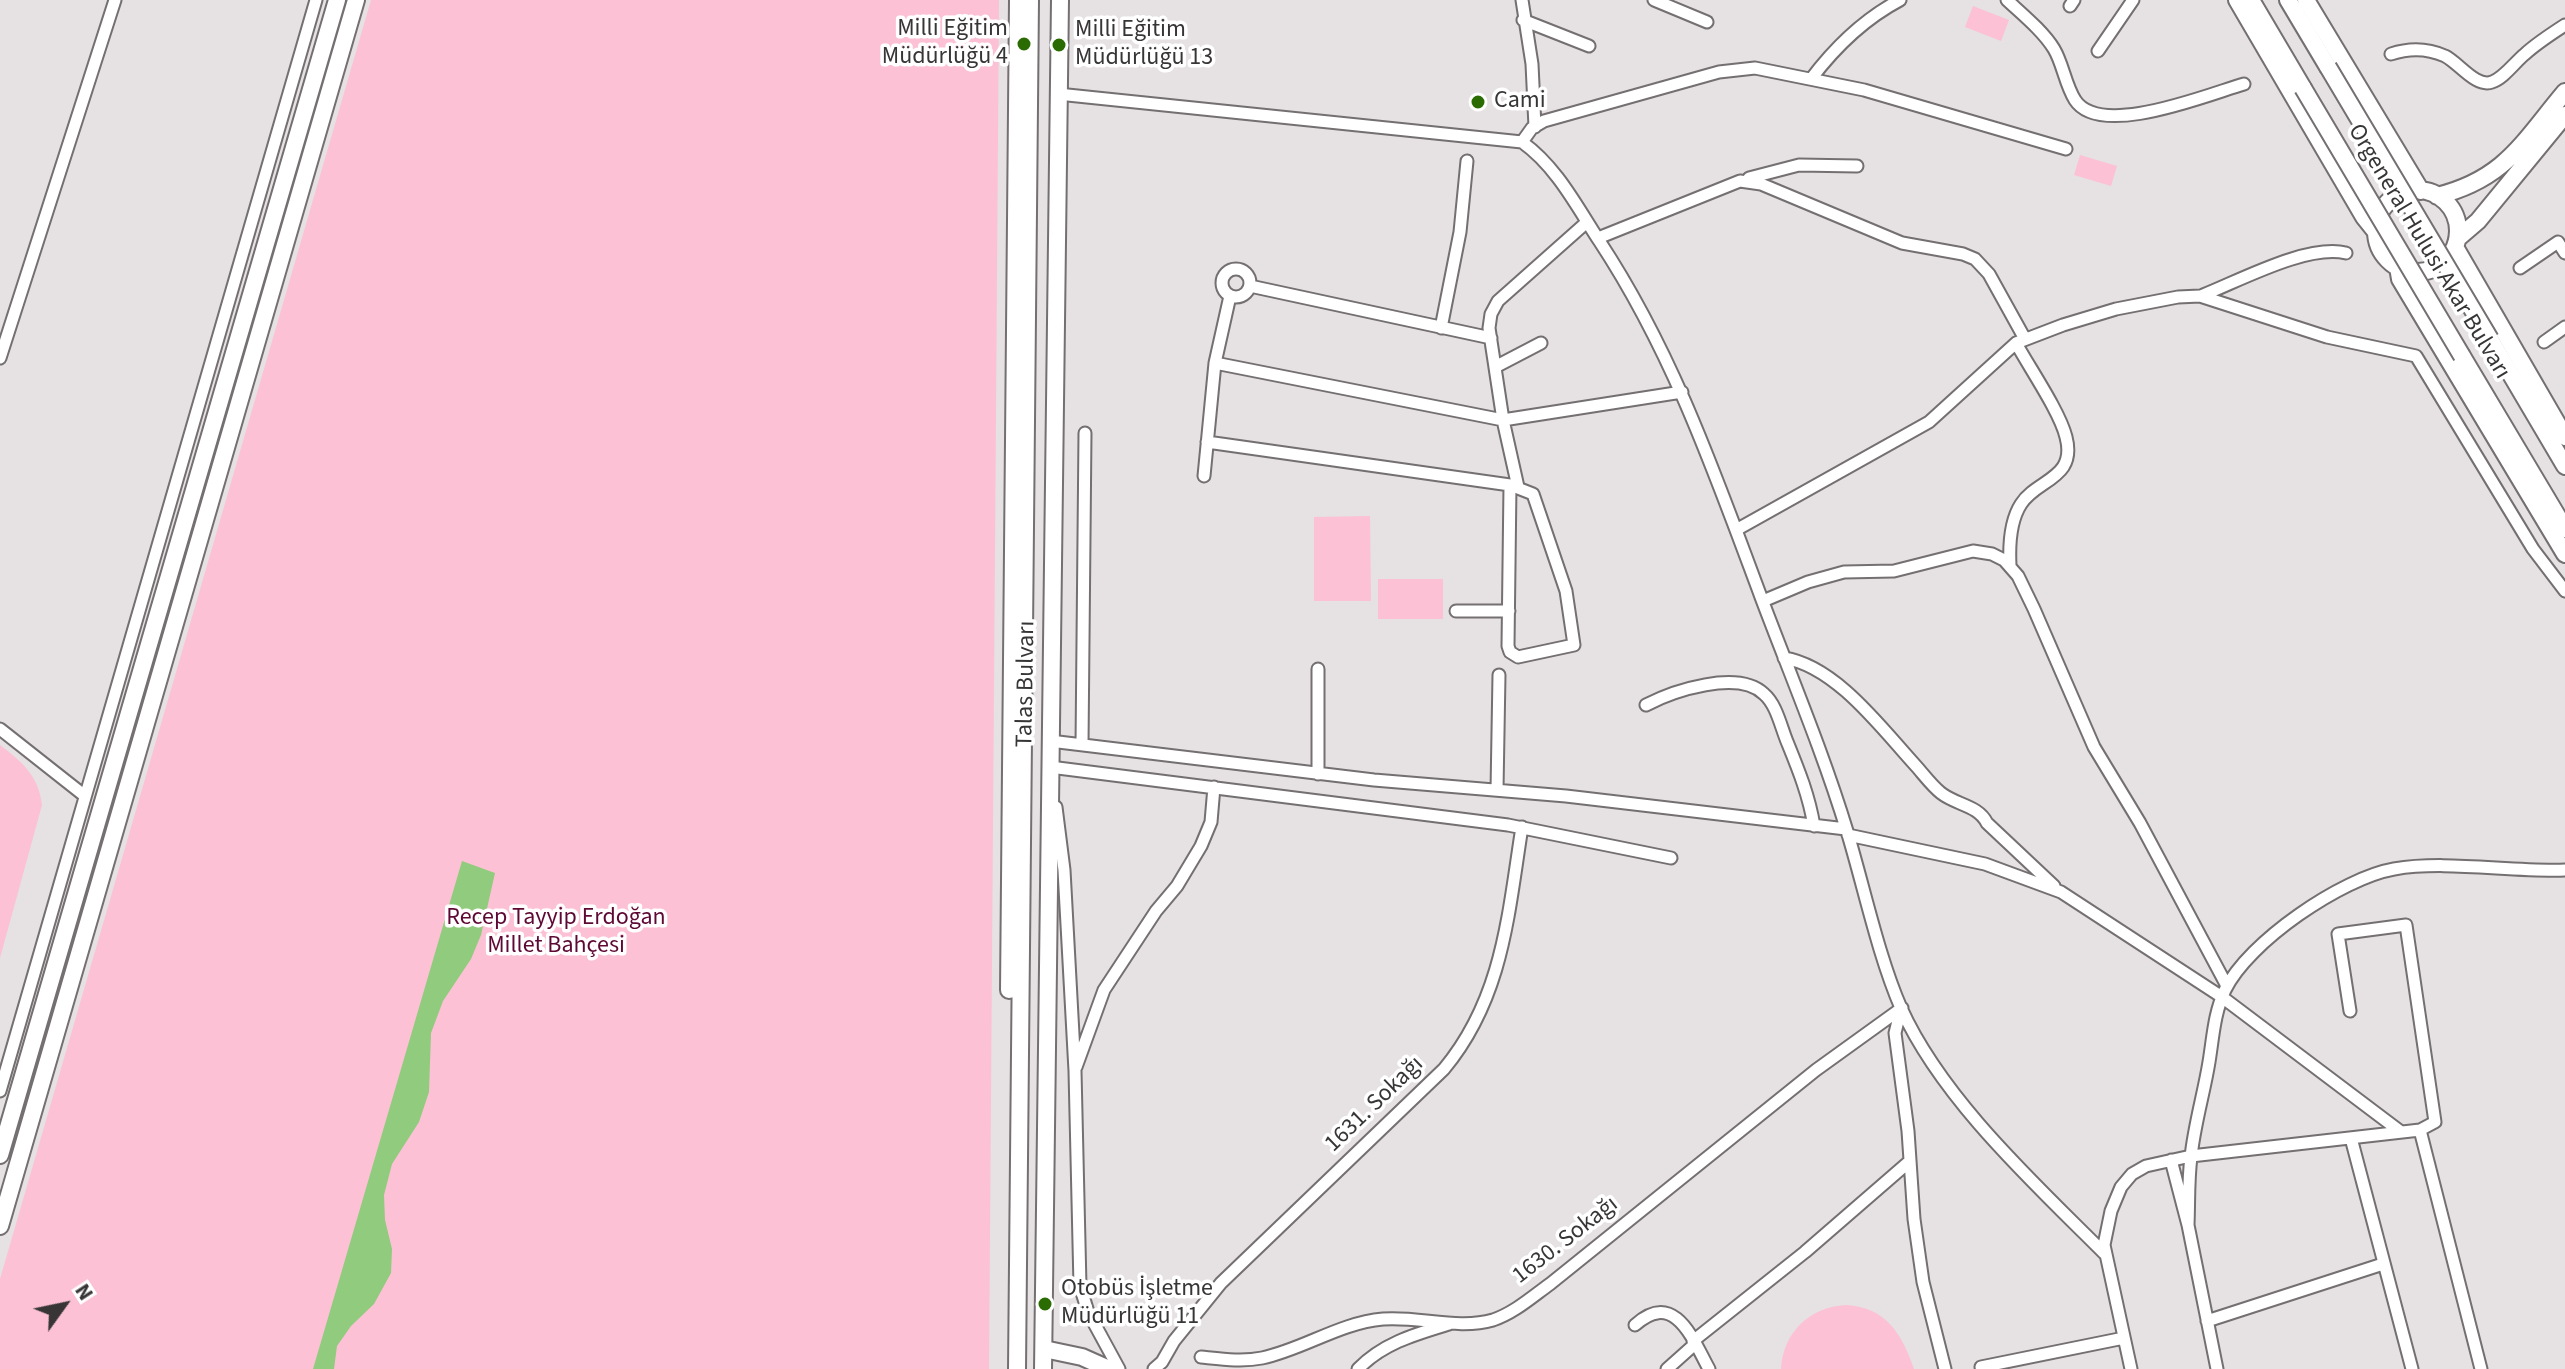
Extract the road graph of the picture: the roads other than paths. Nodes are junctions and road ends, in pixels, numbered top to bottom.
1 (115, 0) edge
2 (316, 0) edge
3 (337, 0) edge
4 (356, 0) edge
5 (1018, 0) edge
6 (1030, 0) edge
7 (1060, 0) edge
8 (1522, 0) edge
9 (1654, 0) edge
10 (1900, 0) edge
11 (2007, 0) edge
12 (2133, 0) edge
13 (2237, 0) edge
14 (2251, 0) edge
15 (2288, 0) edge
16 (2306, 0) edge
17 (1523, 20) junction
18 (1707, 22) dead end
19 (2565, 25) edge
20 (1589, 46) dead end
21 (2098, 51) dead end
22 (2391, 54) dead end
23 (1811, 79) junction
24 (2244, 84) dead end
25 (2565, 92) edge
26 (1058, 94) junction
27 (2565, 115) edge
28 (1535, 127) junction
29 (1522, 142) junction
30 (2066, 149) dead end
31 (1467, 161) dead end
32 (1857, 166) dead end
33 (1740, 181) junction
34 (2429, 193) junction
35 (1587, 222) junction
36 (2376, 232) junction
37 (1598, 238) junction
38 (2456, 243) junction
39 (2346, 253) dead end
40 (2565, 253) edge
41 (2398, 267) junction
42 (2520, 268) dead end
43 (1250, 286) junction
44 (1230, 296) junction
45 (2200, 296) junction
46 (2565, 327) edge
47 (1441, 328) junction
48 (1491, 338) junction
49 (2020, 341) junction
50 (2544, 342) dead end
51 (1541, 343) dead end
52 (0, 358) edge
53 (1215, 363) junction
54 (1495, 367) junction
55 (1682, 392) junction
56 (1503, 420) junction
57 (1085, 433) dead end
58 (2565, 437) edge
59 (1207, 442) junction
60 (2565, 466) edge
61 (1204, 476) dead end
62 (1514, 486) junction
63 (2565, 529) edge
64 (1736, 530) junction
65 (2565, 554) edge
66 (2010, 565) junction
67 (2565, 591) edge
68 (1763, 601) junction
69 (1456, 611) dead end
70 (1509, 611) junction
71 (1784, 658) junction
72 (1318, 669) dead end
73 (1499, 675) dead end
74 (1646, 705) dead end
75 (0, 729) edge
76 (1050, 741) junction
77 (1082, 745) junction
78 (1050, 767) junction
79 (1318, 774) junction
80 (1214, 787) junction
81 (1497, 790) junction
82 (85, 796) junction
83 (1814, 826) junction
84 (1522, 827) junction
85 (1847, 832) junction
86 (1671, 858) dead end
87 (2565, 870) edge
88 (2061, 892) junction
89 (2224, 992) junction
90 (1902, 1008) junction
91 (2350, 1011) dead end
92 (1075, 1071) junction
93 (0, 1091) edge
94 (2420, 1130) junction
95 (2401, 1132) junction
96 (2351, 1138) junction
97 (0, 1155) edge
98 (2191, 1156) junction
99 (2171, 1160) junction
100 (1910, 1161) junction
101 (2188, 1225) junction
102 (0, 1226) edge
103 (2104, 1253) junction
104 (2383, 1264) junction
105 (2207, 1321) junction
106 (1453, 1322) junction
107 (1635, 1325) dead end
108 (1101, 1337) junction
109 (2124, 1338) junction
110 (1694, 1342) junction
111 (1044, 1349) junction
112 (1201, 1357) dead end
113 (1091, 1360) junction
114 (1159, 1367) edge
115 (1981, 1367) dead end
116 (1006, 1369) edge
117 (1017, 1369) edge
118 (1043, 1369) edge
119 (1109, 1369) edge
120 (1119, 1369) edge
121 (1358, 1369) edge
122 (1667, 1369) edge
123 (1709, 1369) edge
124 (1945, 1369) edge
125 (2131, 1369) edge
126 (2217, 1369) edge
127 (2412, 1369) edge
128 (2481, 1369) edge

1 - 52 street
2 - 82 street
3 - 97 main road
4 - 102 main road
5 - 116 main road
6 - 117 main road, Talas Bulvarı
7 - 26 main road, Talas Bulvarı
8 - 17 street
9 - 18 street
10 - 23 street
11 - 24 street
12 - 21 street
13 - 36 main road
14 - 63 main road, Orgeneral Hulusi Akar Bulvarı, bridge
15 - 60 main road, Orgeneral Hulusi Akar Bulvarı, bridge
16 - 34 main road
17 - 20 street
17 - 28 street
19 - 22 street
23 - 28 street
23 - 30 street
25 - 34 main road
26 - 29 street
26 - 76 main road, Talas Bulvarı
27 - 38 main road
28 - 29 street
29 - 35 street
31 - 47 street
32 - 33 street
33 - 37 street
33 - 49 street
34 - 36 main road
34 - 38 main road
35 - 37 street
35 - 48 street
36 - 41 main road
37 - 55 street
38 - 41 main road
38 - 58 main road
39 - 45 street
40 - 42 street
41 - 65 main road
43 - 44 street
43 - 44 street
43 - 47 street
44 - 53 street
45 - 49 street
45 - 67 street
46 - 50 street
47 - 48 street
48 - 54 street
49 - 64 street
49 - 66 street
51 - 54 street
53 - 56 street
53 - 59 street
54 - 56 street
55 - 56 street
55 - 64 street
56 - 62 street
57 - 77 street
59 - 61 street
59 - 62 street
62 - 70 street
62 - 70 street
64 - 68 street
66 - 68 street
66 - 89 street
68 - 71 street
69 - 70 street
71 - 85 street
71 - 88 street
72 - 79 street
73 - 81 street
74 - 83 street
75 - 82 street
76 - 77 street
76 - 78 main road, Talas Bulvarı
77 - 79 street
78 - 80 street
78 - 92 street
78 - 111 main road, Talas Bulvarı
79 - 81 street
80 - 84 street
80 - 92 street
81 - 83 street
82 - 93 street
83 - 85 street
84 - 86 street
84 - 114 street, 1631. Sokağı
85 - 88 street
85 - 90 street
87 - 89 street
88 - 89 street
89 - 95 street
89 - 98 street
90 - 100 street
90 - 103 street
90 - 106 street, 1630. Sokağı
91 - 94 street
92 - 108 street
94 - 95 street
94 - 128 street
95 - 96 street
96 - 98 street
96 - 104 street
98 - 99 street
98 - 101 street
99 - 101 street
99 - 103 street
100 - 110 street
100 - 124 street
101 - 105 street
103 - 109 street
104 - 105 street
104 - 127 street
105 - 126 street
106 - 112 street, 1630. Sokağı
106 - 121 street
107 - 110 street
108 - 113 street
108 - 120 street
109 - 115 street
109 - 125 street
110 - 122 street
110 - 123 street
111 - 113 main road
111 - 118 main road, Talas Bulvarı
113 - 119 main road

